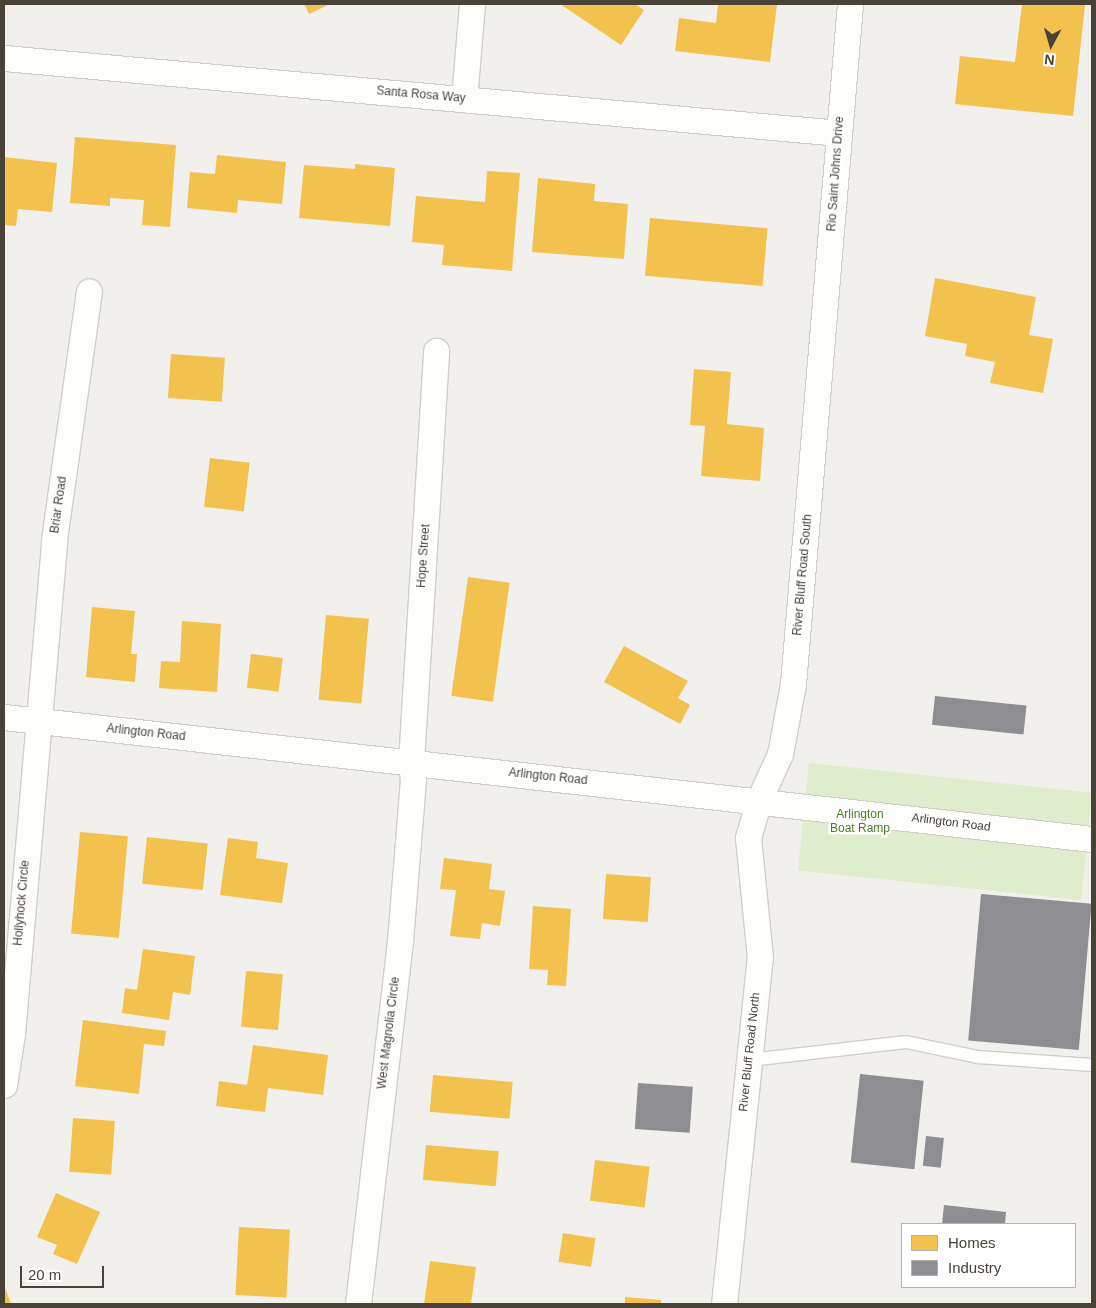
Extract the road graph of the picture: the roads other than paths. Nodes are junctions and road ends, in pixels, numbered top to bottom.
1 (472, 4) edge
2 (850, 4) edge
3 (4, 58) edge
4 (464, 99) junction
5 (839, 132) junction
6 (89, 291) dead end
7 (823, 344) joint
8 (436, 350) dead end
9 (4, 717) edge
10 (36, 721) junction
11 (411, 762) junction
12 (758, 800) junction
13 (1092, 839) edge
14 (750, 1060) junction
15 (1092, 1065) edge
16 (4, 1085) edge
17 (358, 1304) edge
18 (724, 1304) edge

1 - 4 street
2 - 5 street, Rio Saint Johns Drive
3 - 4 street, Santa Rosa Way
4 - 5 street, Santa Rosa Way
5 - 7 street, Rio Saint Johns Drive
6 - 10 street, Briar Road
7 - 12 street, River Bluff Road South
8 - 11 street, Hope Street
9 - 10 street, Arlington Road
10 - 11 street, Arlington Road
10 - 16 street, Hollyhock Circle
11 - 12 street, Arlington Road
11 - 17 street, West Magnolia Circle
12 - 13 street, Arlington Road
12 - 14 street, River Bluff Road North
14 - 15 lane
14 - 18 street, River Bluff Road North

